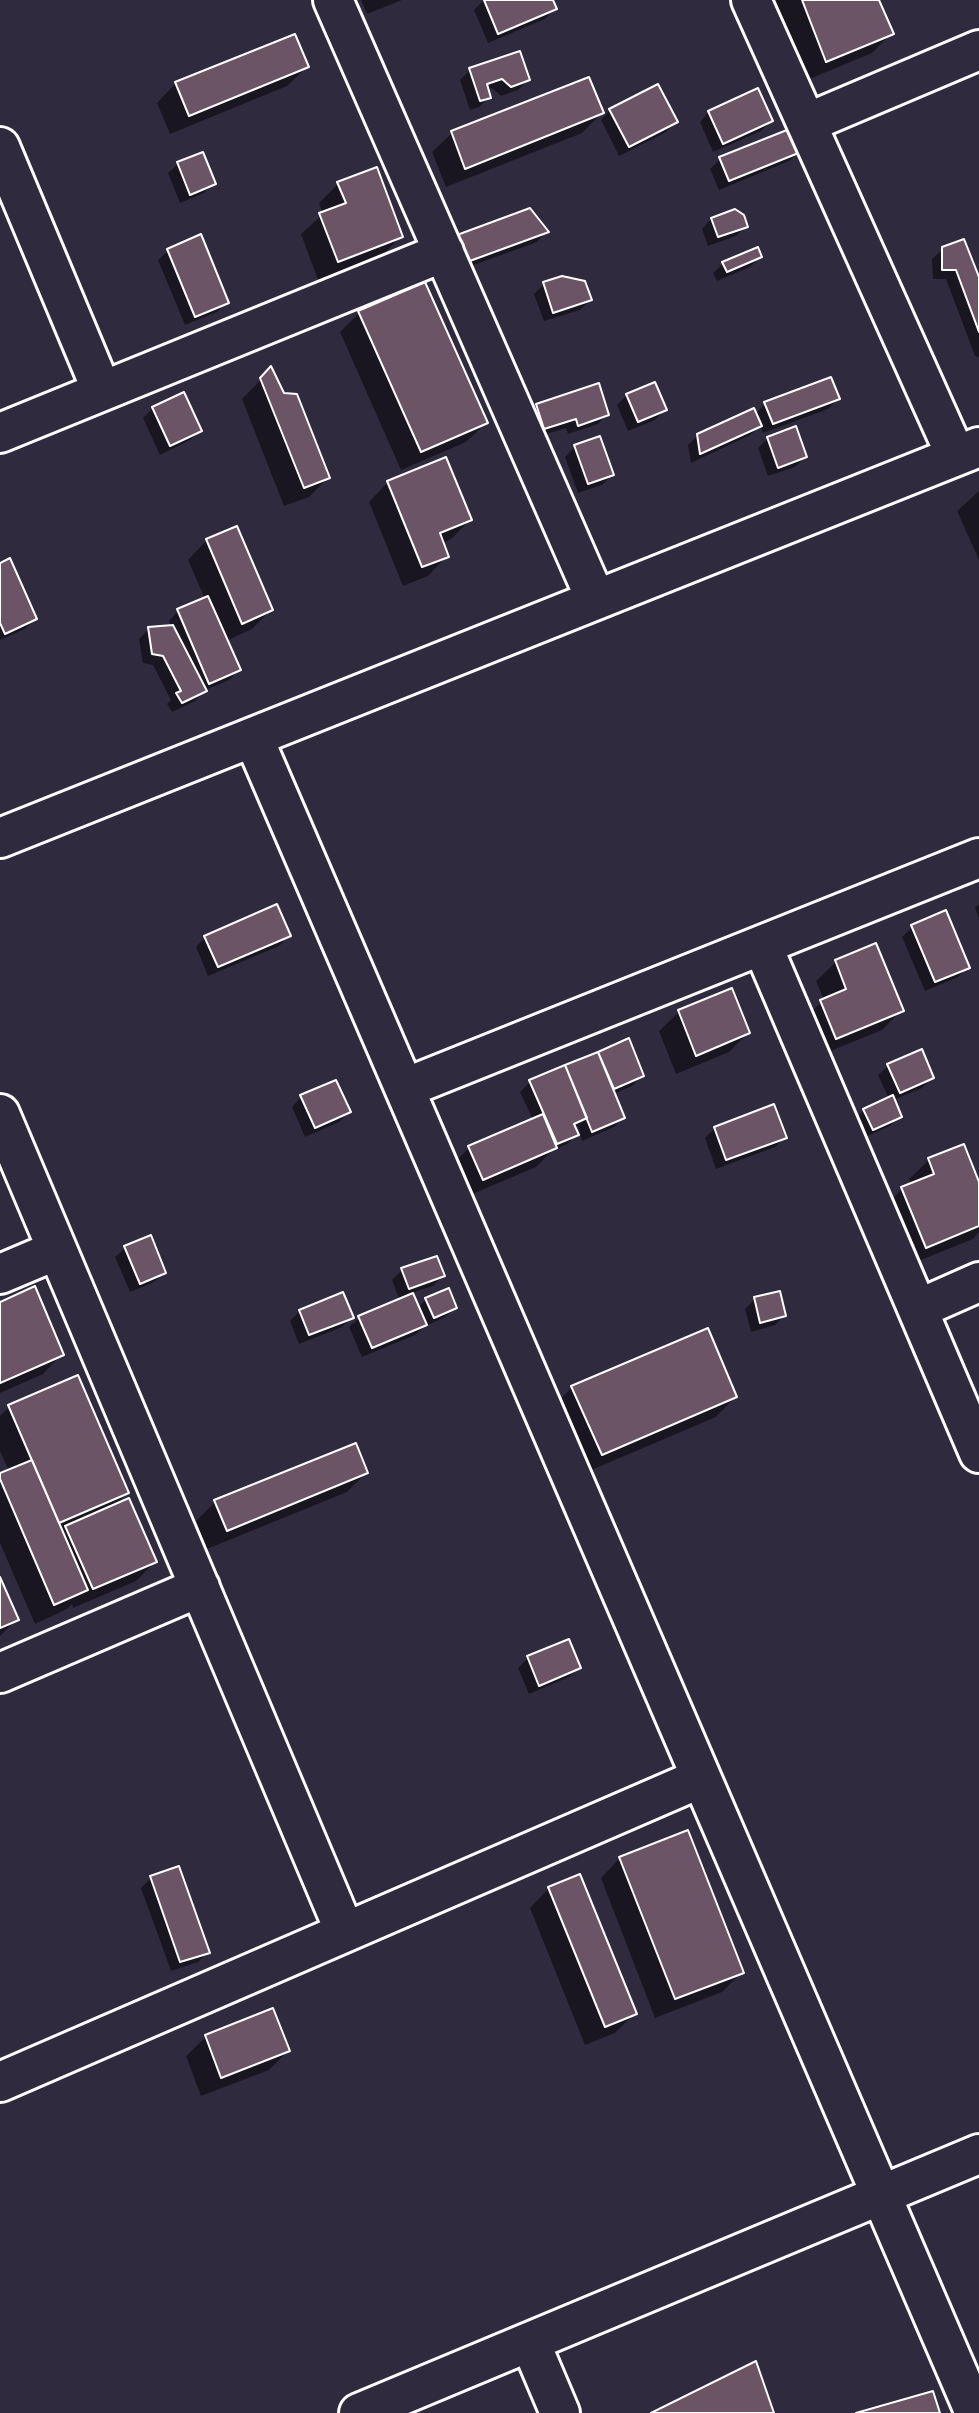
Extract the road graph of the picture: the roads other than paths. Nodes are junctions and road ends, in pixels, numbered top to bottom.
1 (333, 0) edge
2 (751, 0) edge
3 (979, 50) edge
4 (807, 123) junction
5 (0, 147) edge
6 (444, 252) junction
7 (102, 391) junction
8 (0, 433) edge
9 (967, 451) edge
10 (596, 600) junction
11 (253, 737) junction
12 (0, 838) edge
13 (979, 859) edge
14 (762, 945) junction
15 (405, 1088) junction
16 (0, 1114) edge
17 (57, 1250) junction
18 (0, 1273) edge
19 (979, 1282) edge
20 (918, 1309) junction
21 (979, 1453) edge
22 (200, 1587) junction
23 (0, 1673) edge
24 (702, 1778) junction
25 (345, 1932) junction
26 (0, 2082) edge
27 (979, 2154) edge
28 (881, 2195) junction
29 (530, 2342) junction
30 (359, 2413) edge
31 (560, 2413) edge
32 (975, 2413) edge

1 - 6 street
2 - 4 street
3 - 4 street
4 - 9 street
5 - 7 street
6 - 7 street
6 - 10 street
7 - 8 street
9 - 10 street
10 - 11 street
11 - 12 street
11 - 15 street
13 - 14 street
14 - 15 street
14 - 20 street
15 - 24 street
16 - 17 street
17 - 18 street
17 - 22 street
19 - 20 street
20 - 21 street
22 - 23 street
22 - 25 street
24 - 25 street
24 - 28 street
25 - 26 street
27 - 28 street
28 - 29 street
28 - 32 street
29 - 30 street
29 - 31 street

